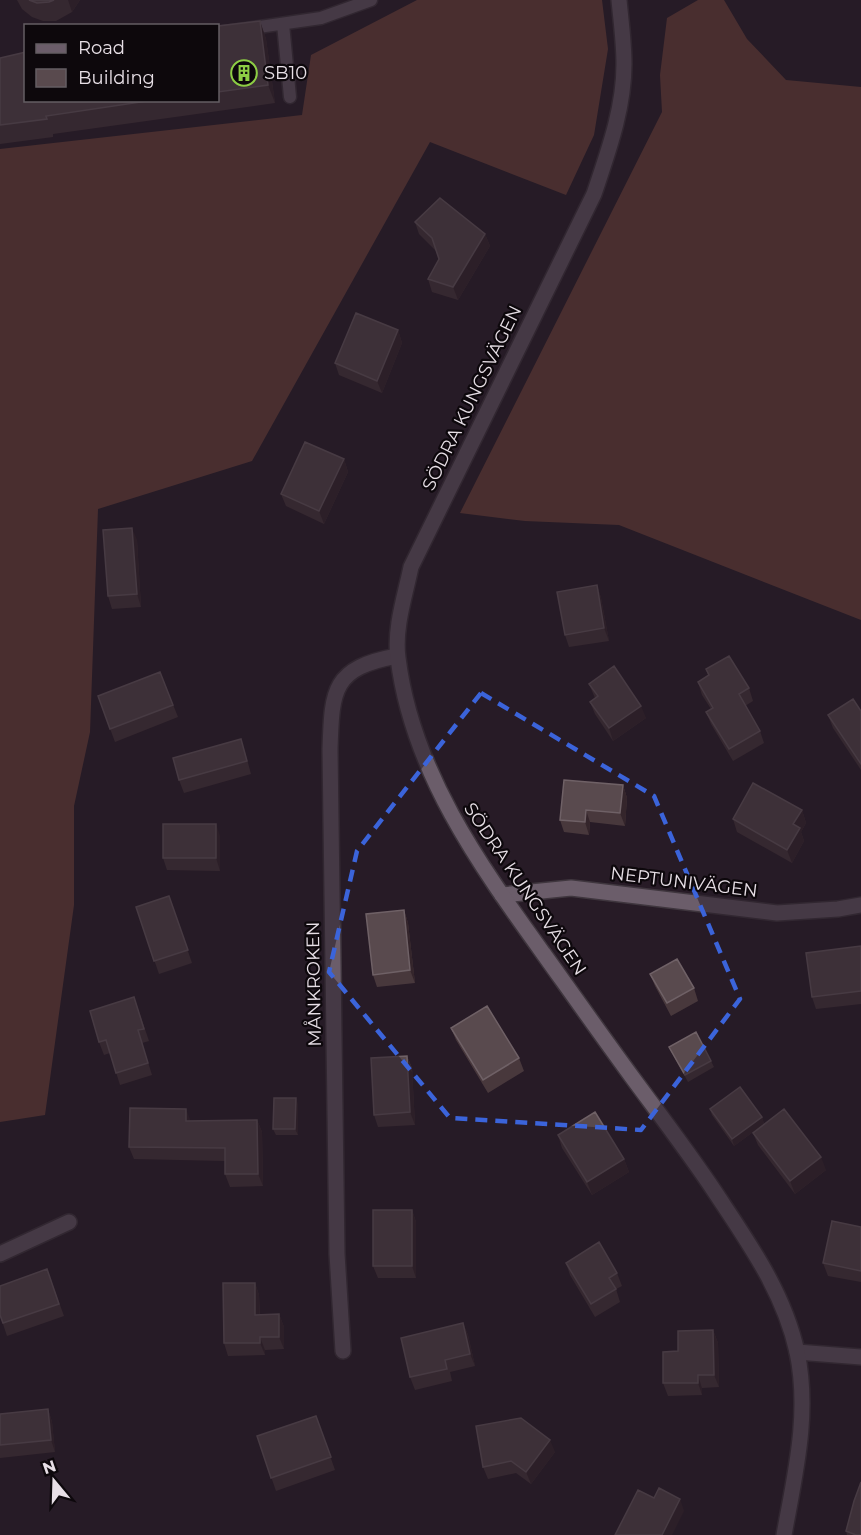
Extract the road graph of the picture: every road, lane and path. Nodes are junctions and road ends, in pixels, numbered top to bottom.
1 (371, 0) edge
2 (619, 0) edge
3 (283, 24) junction
4 (219, 33) edge
5 (290, 97) dead end
6 (398, 656) junction
7 (501, 895) junction
8 (861, 905) edge
9 (69, 1222) dead end
10 (0, 1254) edge
11 (343, 1351) dead end
12 (797, 1352) junction
13 (861, 1357) edge
14 (784, 1535) edge

1 - 3 lane
2 - 6 street, SÖDRA KUNGSVÄGEN
3 - 4 lane
3 - 5 lane
6 - 7 street, SÖDRA KUNGSVÄGEN
6 - 11 street, MÅNKROKEN
7 - 8 street, NEPTUNIVÄGEN
7 - 12 street, SÖDRA KUNGSVÄGEN
9 - 10 street
12 - 13 street
12 - 14 street, SÖDRA KUNGSVÄGEN

